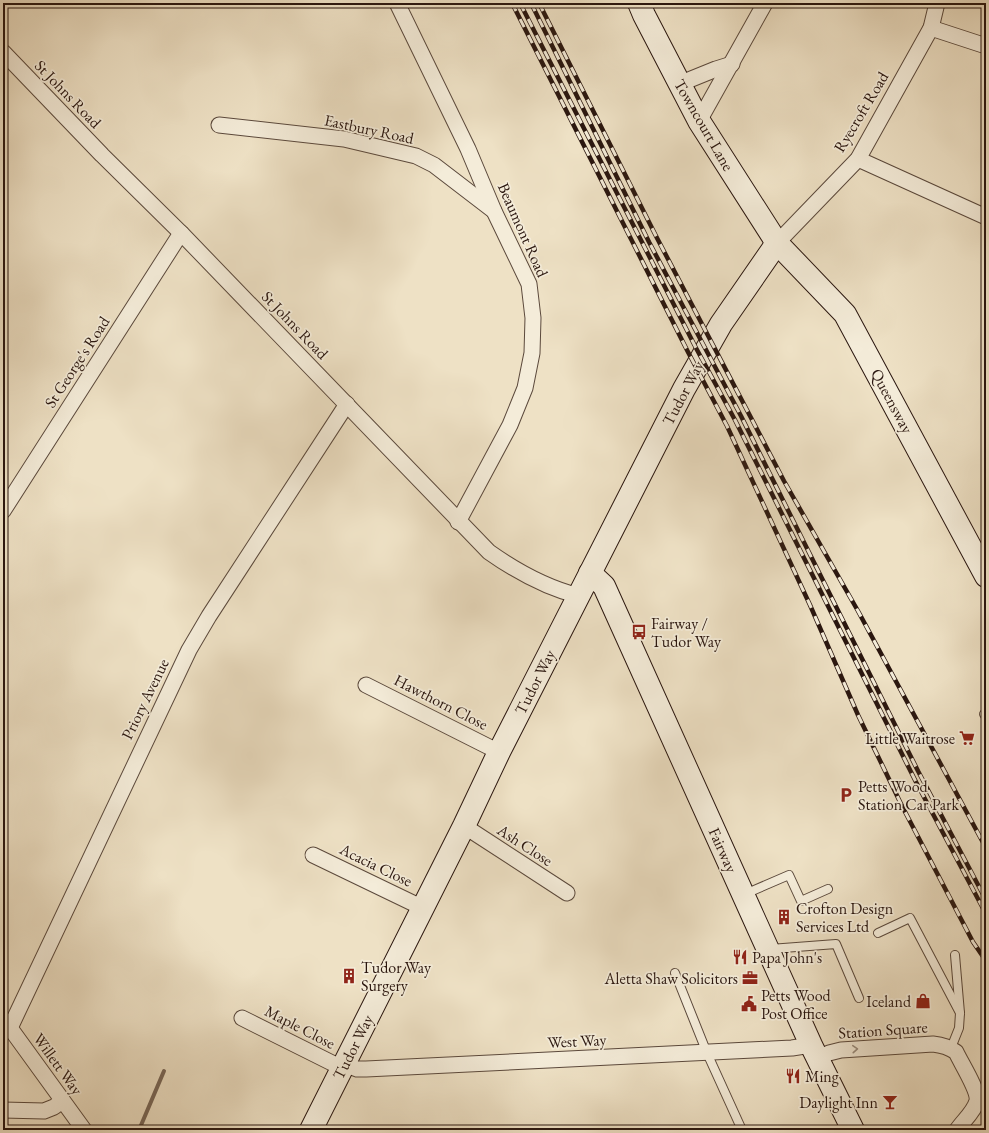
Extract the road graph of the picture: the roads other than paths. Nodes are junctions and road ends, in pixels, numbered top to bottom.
1 (397, 3) edge
2 (639, 3) edge
3 (765, 3) edge
4 (937, 3) edge
5 (931, 28) junction
6 (986, 46) edge
7 (3, 52) edge
8 (732, 64) junction
9 (679, 84) junction
10 (699, 121) junction
11 (219, 125) dead end
12 (858, 159) junction
13 (494, 212) junction
14 (986, 217) edge
15 (181, 232) junction
16 (776, 243) junction
17 (347, 404) junction
18 (3, 511) edge
19 (458, 522) junction
20 (590, 573) junction
21 (986, 576) edge
22 (578, 596) junction
23 (366, 685) dead end
24 (986, 712) edge
25 (986, 717) edge
26 (500, 752) junction
27 (464, 826) junction
28 (314, 855) dead end
29 (828, 889) dead end
30 (567, 893) dead end
31 (743, 895) junction
32 (423, 908) junction
33 (878, 933) dead end
34 (767, 949) junction
35 (955, 955) dead end
36 (675, 973) dead end
37 (859, 998) dead end
38 (960, 1013) junction
39 (242, 1018) dead end
40 (6, 1023) edge
41 (951, 1048) junction
42 (815, 1052) junction
43 (707, 1053) junction
44 (343, 1066) junction
45 (982, 1100) edge
46 (62, 1101) junction
47 (3, 1110) edge
48 (84, 1130) edge
49 (311, 1130) edge
50 (742, 1130) edge
51 (853, 1130) edge
52 (957, 1130) edge

1 - 13 street, Beaumont Road
2 - 9 street, Towncourt Lane
3 - 8 street
4 - 5 street, Ryecroft Road
5 - 6 street
5 - 12 street, Ryecroft Road
7 - 15 street, St Johns Road
8 - 9 street
8 - 10 street
9 - 10 street, Towncourt Lane
10 - 16 street, Towncourt Lane
11 - 13 street, Eastbury Road
12 - 14 street
12 - 16 street, Ryecroft Road
13 - 19 street, Beaumont Road
15 - 17 street, St Johns Road
15 - 18 street, St George's Road
16 - 20 street, Tudor Way
16 - 21 street, Queensway
17 - 19 street, St Johns Road
17 - 40 street, Priory Avenue
19 - 22 street, St Johns Road
20 - 22 street, Tudor Way
20 - 31 street, Fairway
22 - 26 street, Tudor Way
23 - 26 street, Hawthorn Close
24 - 25 lane
26 - 27 street, Tudor Way
27 - 30 street, Ash Close
27 - 32 street, Tudor Way
28 - 32 street, Acacia Close
29 - 31 lane
31 - 34 street, Fairway
32 - 44 street, Tudor Way
33 - 38 lane
34 - 37 lane
34 - 42 street, Fairway
35 - 38 lane
36 - 43 lane
38 - 41 lane
39 - 44 street, Maple Close
40 - 46 street, Willett Way
42 -> 41 street, Station Square
41 - 45 street
42 - 43 street, West Way
42 - 51 street, Fairway
43 - 44 street, West Way
43 - 50 lane
44 - 49 street, Tudor Way
45 - 52 street
46 - 47 street
46 - 48 street, Willett Way

